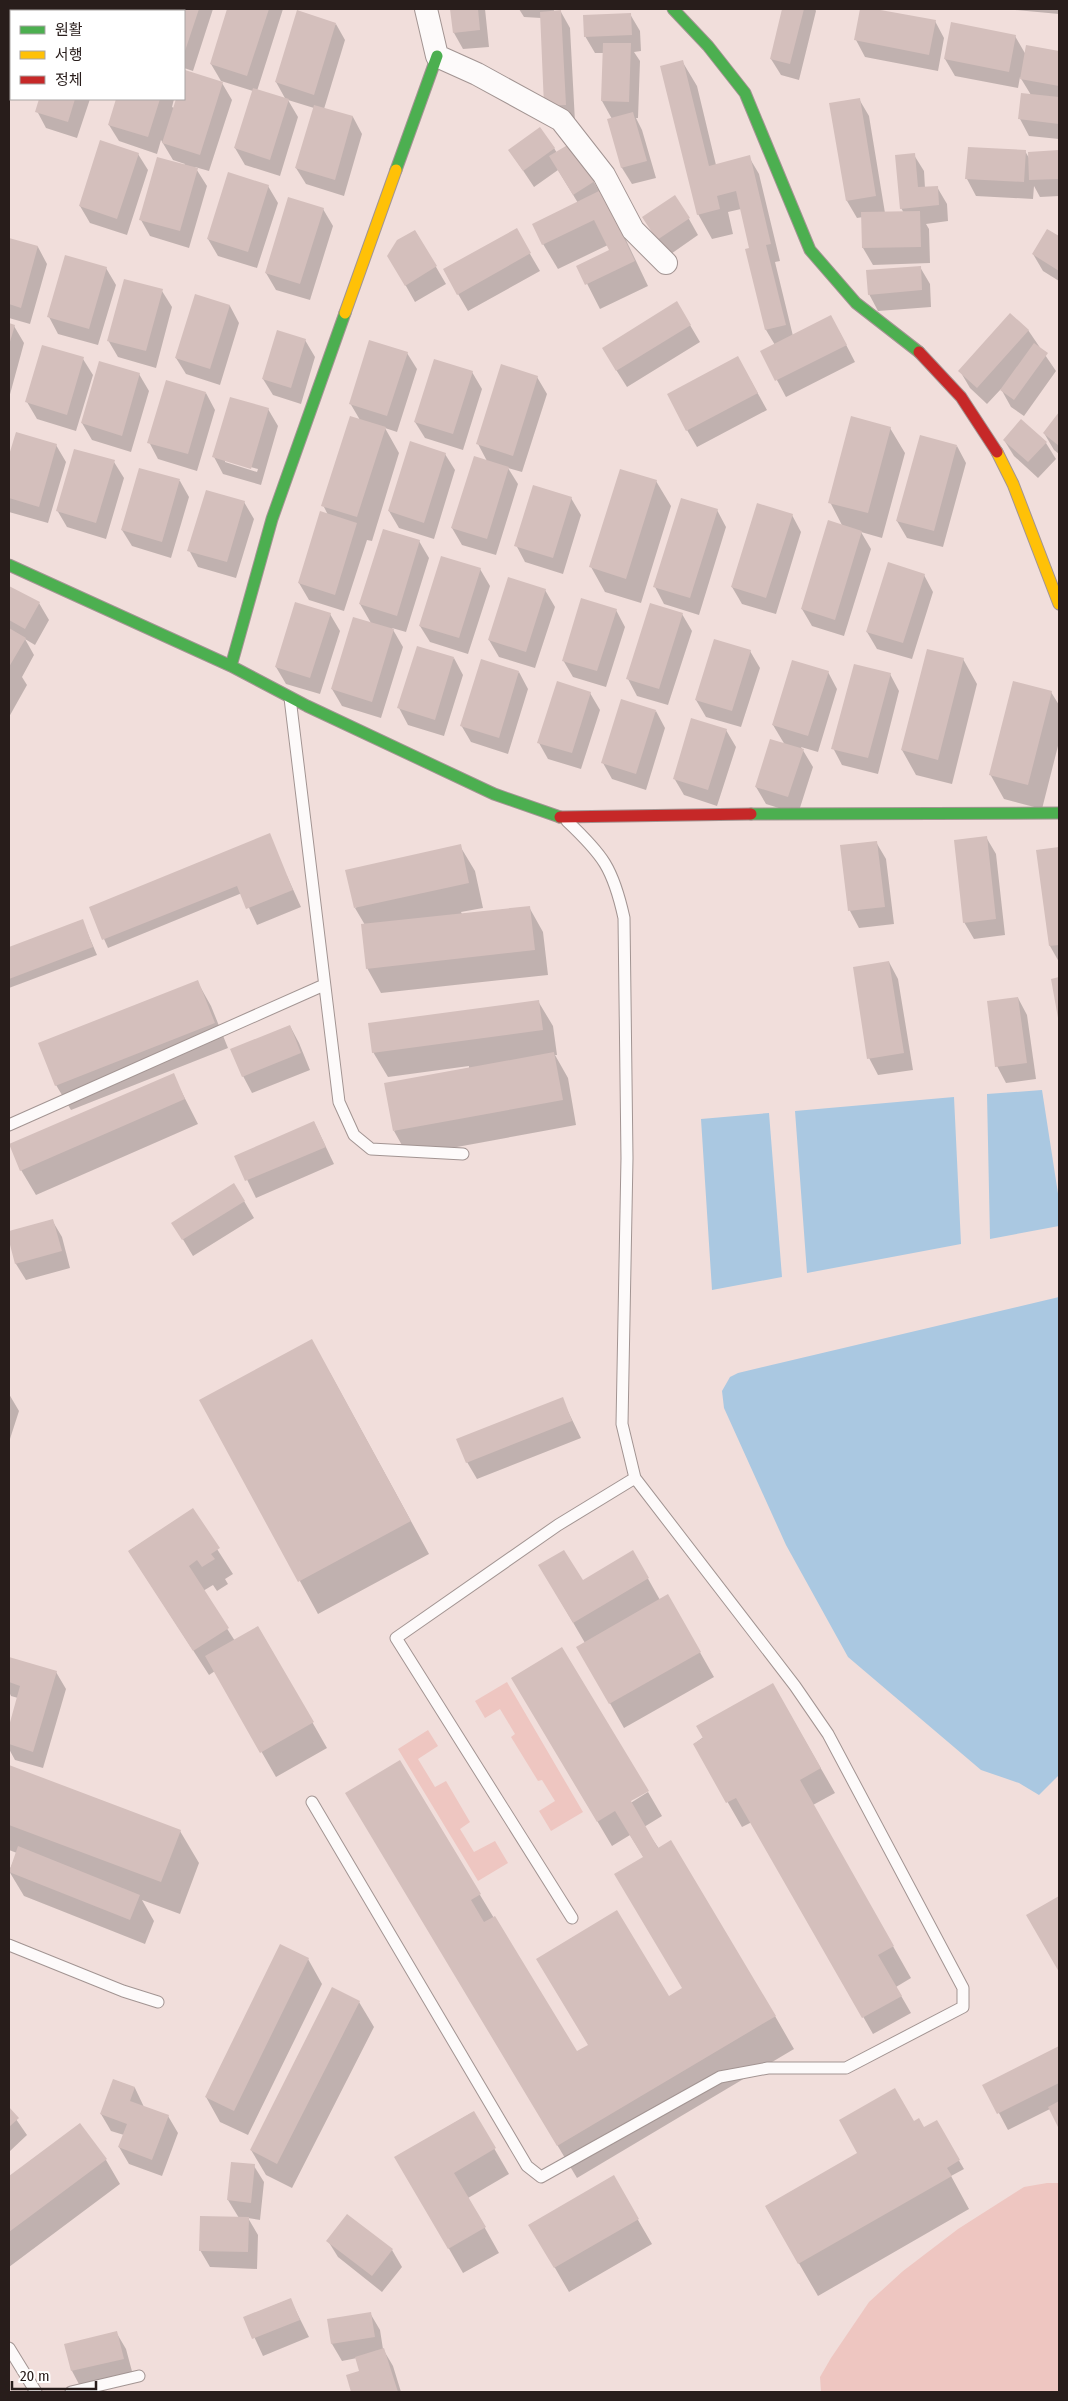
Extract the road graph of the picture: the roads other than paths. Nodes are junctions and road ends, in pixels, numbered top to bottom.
1 (426, 9) edge
2 (672, 9) edge
3 (437, 56) junction
4 (666, 263) dead end
5 (9, 565) edge
6 (1059, 604) edge
7 (231, 666) junction
8 (290, 696) junction
9 (1059, 813) edge
10 (564, 818) junction
11 (324, 985) junction
12 (9, 1125) edge
13 (463, 1154) dead end
14 (635, 1478) junction
15 (312, 1802) dead end
16 (572, 1918) dead end
17 (9, 1945) edge
18 (158, 2002) dead end
19 (9, 2348) edge
20 (139, 2376) dead end
21 (36, 2392) edge
22 (71, 2392) edge

1 - 3 street
2 - 6 street
3 - 4 street
3 - 7 street
5 - 7 street
7 - 8 street
8 - 10 street
8 - 11 lane
9 - 10 street
10 - 14 lane
11 - 12 lane
11 - 13 lane
14 - 15 lane
14 - 16 lane
17 - 18 lane
19 - 21 lane
20 - 22 lane

